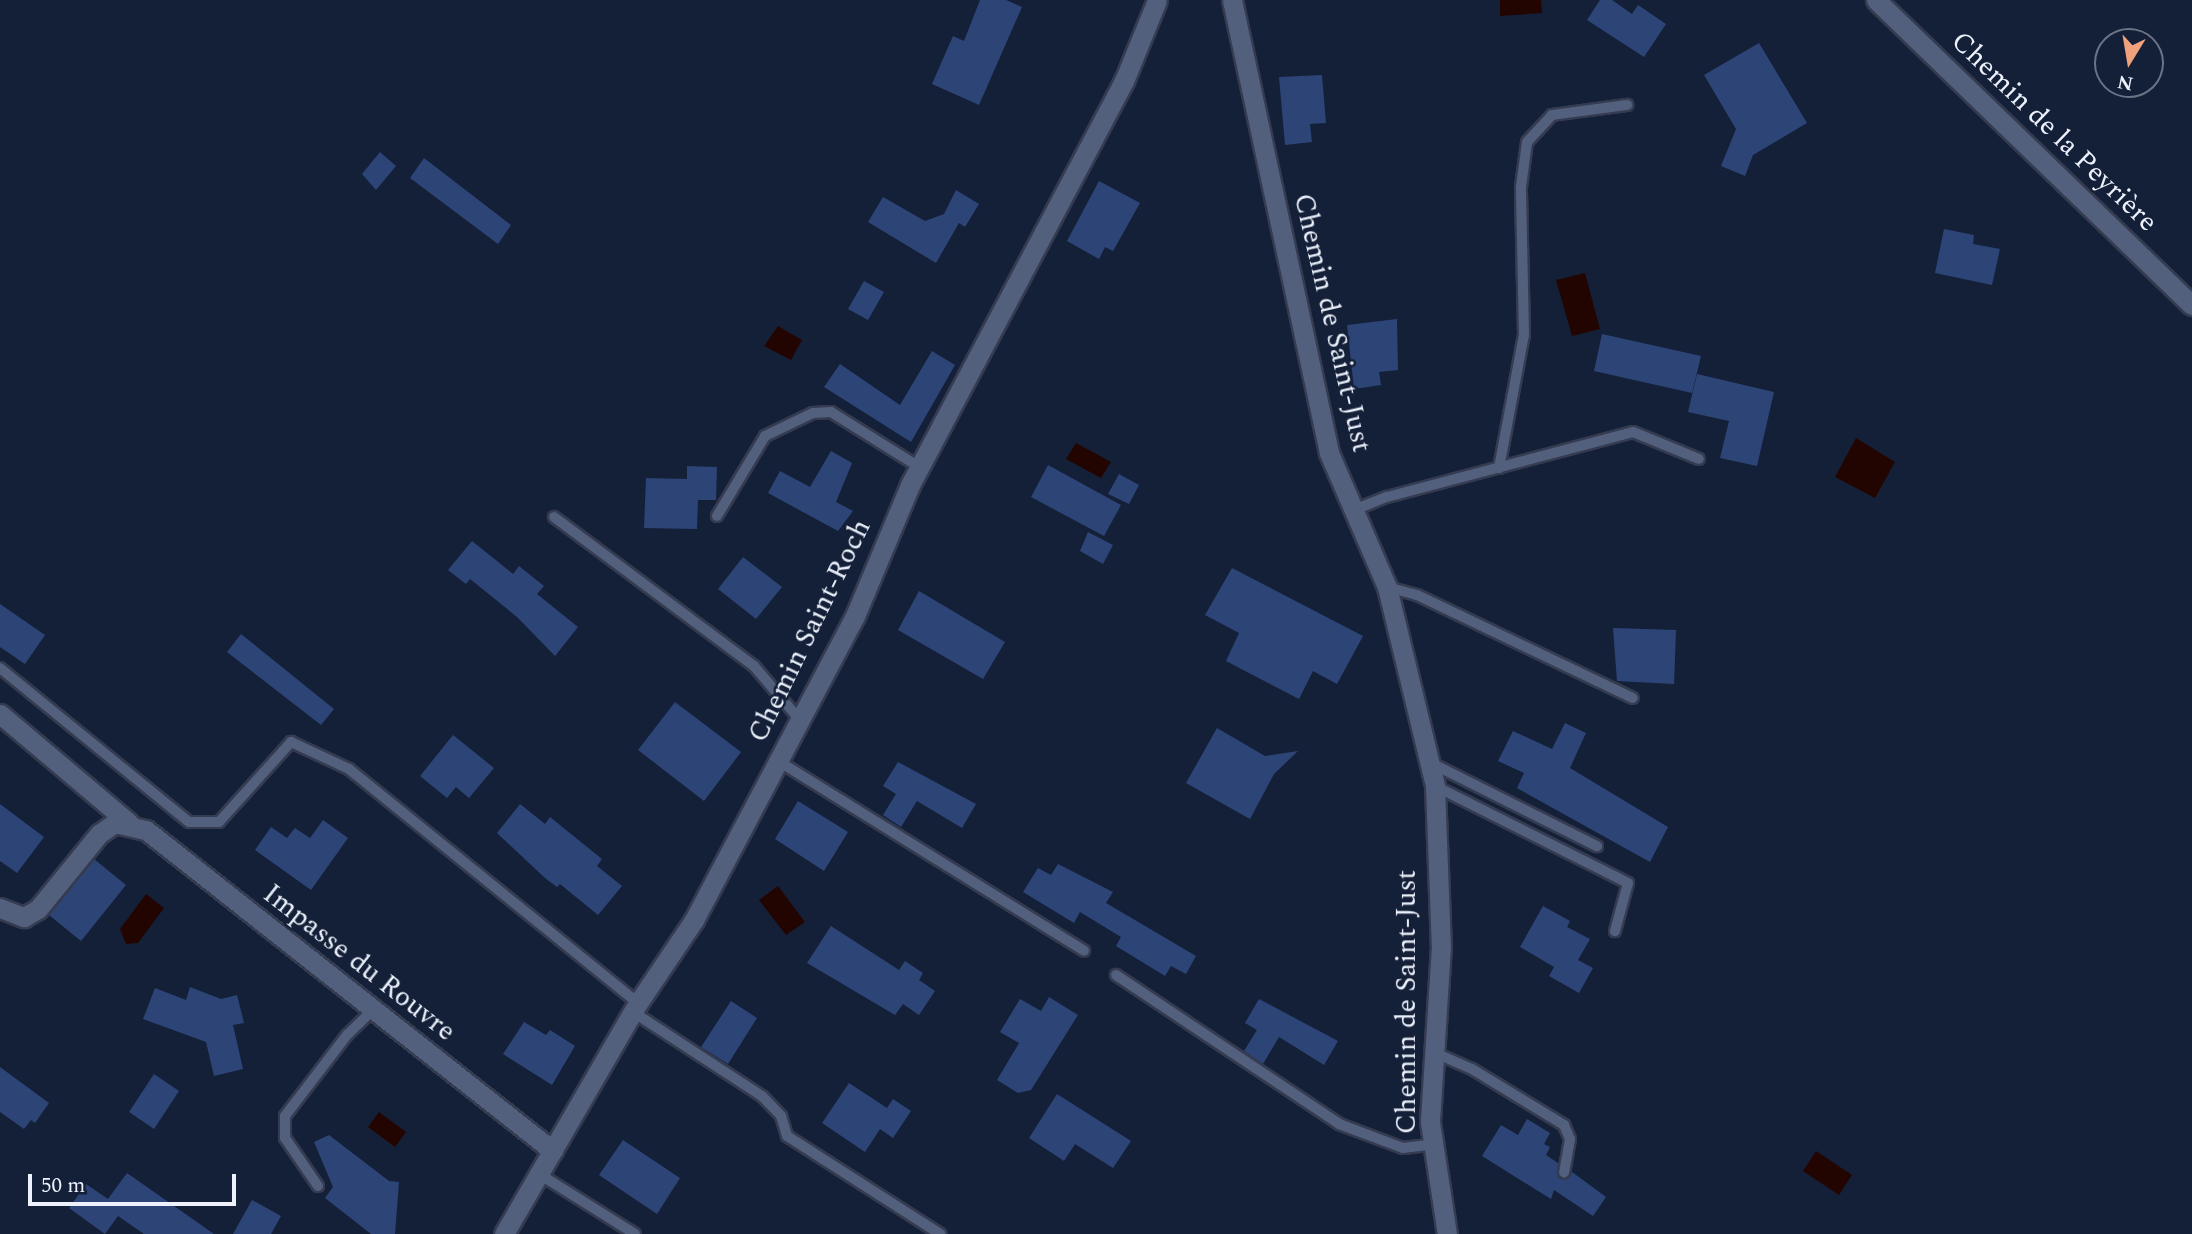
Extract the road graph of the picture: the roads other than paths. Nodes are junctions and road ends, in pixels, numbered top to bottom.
1 (1157, 0) edge
2 (1233, 0) edge
3 (1876, 0) edge
4 (1627, 105) dead end
5 (2192, 305) edge
6 (1699, 459) dead end
7 (919, 467) junction
8 (1499, 468) junction
9 (1354, 510) junction
10 (717, 516) dead end
11 (554, 517) dead end
12 (1387, 587) junction
13 (0, 668) edge
14 (1633, 698) dead end
15 (0, 714) edge
16 (800, 720) junction
17 (778, 761) junction
18 (1429, 762) junction
19 (1435, 786) junction
20 (129, 823) junction
21 (1597, 846) dead end
22 (2, 916) edge
23 (1615, 932) dead end
24 (1084, 951) dead end
25 (1116, 975) dead end
26 (635, 1007) junction
27 (373, 1010) junction
28 (1433, 1052) junction
29 (1434, 1144) junction
30 (553, 1151) junction
31 (1564, 1172) dead end
32 (539, 1174) junction
33 (318, 1186) dead end
34 (504, 1234) edge
35 (635, 1234) edge
36 (940, 1234) edge
37 (1447, 1234) edge

1 - 7 street, Chemin Saint-Roch
2 - 9 street, Chemin de Saint-Just
3 - 5 street, Chemin de la Peyrière
4 - 8 lane
6 - 8 lane
7 - 10 lane
7 - 16 street, Chemin Saint-Roch
8 - 9 lane
9 - 12 street, Chemin de Saint-Just
11 - 16 lane
12 - 14 lane
12 - 18 street, Chemin de Saint-Just
13 - 26 lane
15 - 20 street, Impasse du Rouvre
16 - 17 street, Chemin Saint-Roch
17 - 24 lane
17 - 26 street, Chemin Saint-Roch
18 - 19 street, Chemin de Saint-Just
18 - 21 lane
19 - 23 lane
19 - 28 street, Chemin de Saint-Just
20 - 22 street
20 - 27 street, Impasse du Rouvre
25 - 29 lane
26 - 30 street, Chemin Saint-Roch
26 - 36 lane
27 - 30 street, Impasse du Rouvre
27 - 33 lane
28 - 29 street, Chemin de Saint-Just
28 - 31 lane
29 - 37 street, Chemin de Saint-Just
30 - 32 street, Chemin Saint-Roch
32 - 34 street, Chemin Saint-Roch
32 - 35 lane

